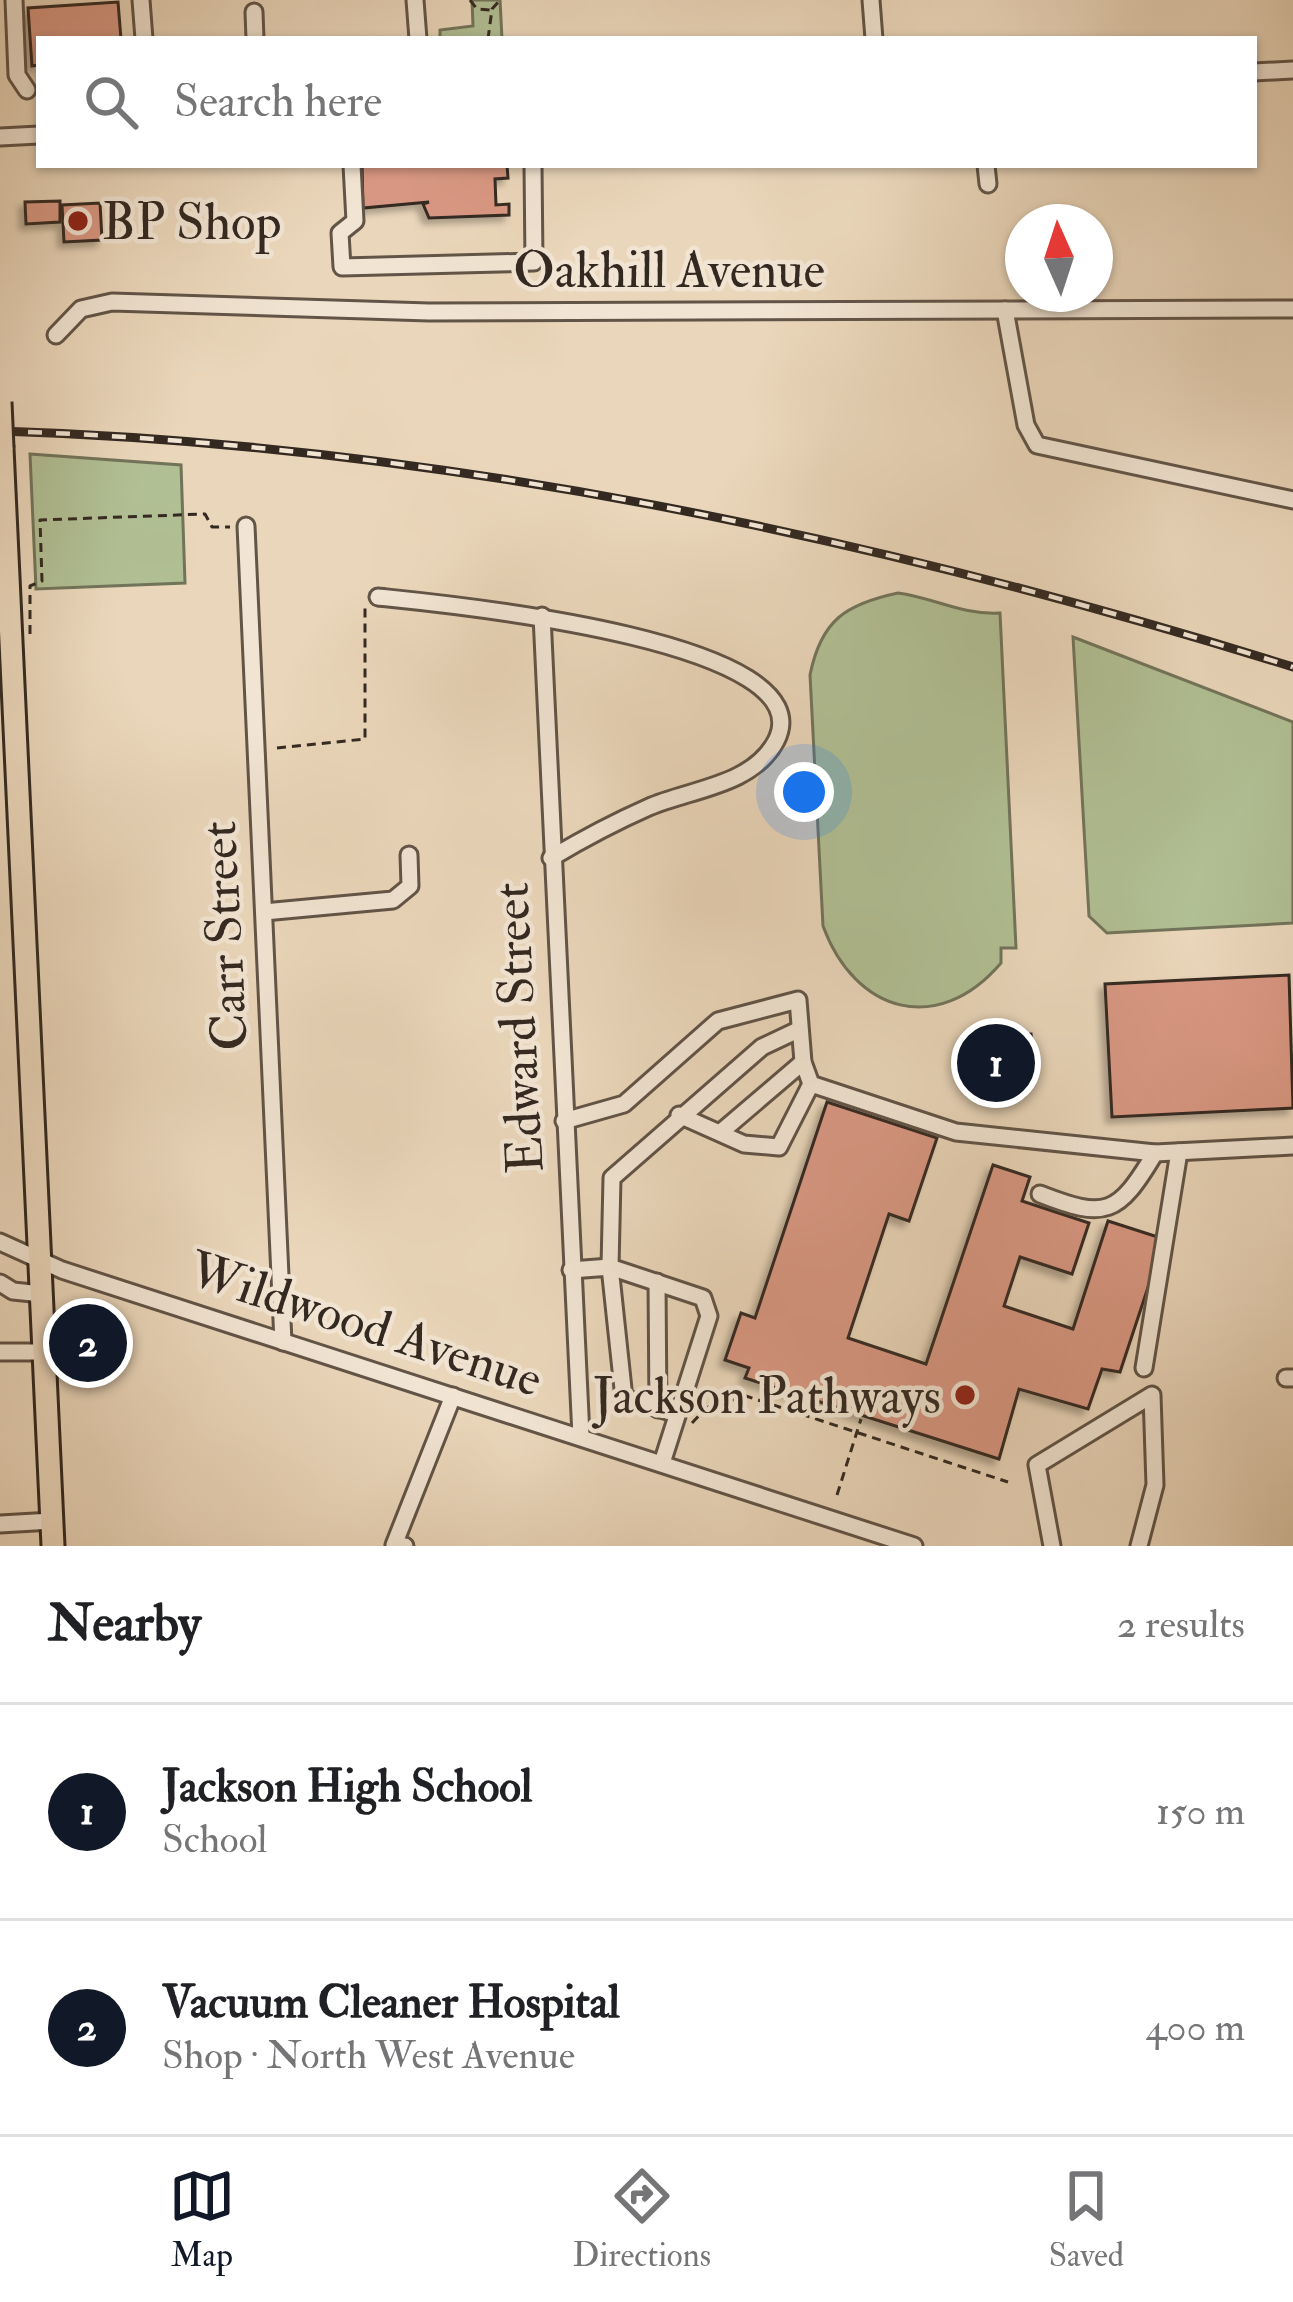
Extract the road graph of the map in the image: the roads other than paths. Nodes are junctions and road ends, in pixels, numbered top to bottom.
1 (14, 0) edge
2 (141, 0) edge
3 (415, 0) edge
4 (871, 0) edge
5 (254, 12) dead end
6 (144, 36) edge
7 (255, 36) edge
8 (418, 36) edge
9 (874, 36) edge
10 (1293, 70) edge
11 (1257, 72) edge
12 (27, 90) dead end
13 (36, 135) edge
14 (0, 137) edge
15 (352, 168) edge
16 (533, 168) edge
17 (986, 168) edge
18 (988, 184) dead end
19 (1293, 309) edge
20 (1005, 310) edge
21 (1113, 310) edge
22 (1005, 312) edge
23 (56, 335) dead end
24 (0, 402) edge
25 (2, 448) edge
26 (1293, 500) edge
27 (246, 526) road end
28 (378, 597) road end
29 (542, 616) junction
30 (409, 855) dead end
31 (551, 858) junction
32 (263, 912) junction
33 (798, 1030) junction
34 (803, 1062) junction
35 (811, 1084) junction
36 (679, 1114) junction
37 (564, 1120) junction
38 (721, 1132) junction
39 (1293, 1146) edge
40 (1179, 1152) junction
41 (1155, 1153) junction
42 (1040, 1194) dead end
43 (0, 1242) edge
44 (41, 1258) junction
45 (610, 1267) junction
46 (571, 1270) junction
47 (657, 1282) junction
48 (0, 1283) edge
49 (43, 1294) junction
50 (284, 1342) junction
51 (0, 1352) edge
52 (45, 1352) junction
53 (1144, 1368) dead end
54 (453, 1396) junction
55 (658, 1408) junction
56 (677, 1414) junction
57 (581, 1436) junction
58 (662, 1463) junction
59 (52, 1521) junction
60 (0, 1524) edge
61 (878, 1540) edge
62 (397, 1545) edge
63 (53, 1546) edge
64 (914, 1546) edge
65 (1052, 1546) edge
66 (1139, 1546) edge

1 - 12 street
2 - 6 street
3 - 8 street
4 - 9 street
5 - 7 street
10 - 11 street
13 - 14 street
15 - 16 street
17 - 18 street
19 - 21 street, Oakhill Avenue
20 - 23 street, Oakhill Avenue
22 - 26 street
24 - 25 main road, bridge
25 - 44 main road
27 - 32 street, Carr Street
28 - 29 street
29 - 31 street, Edward Street
29 - 31 street
30 - 32 street
31 - 37 street, Edward Street
32 - 50 street, Carr Street
33 - 34 street
33 - 36 street
33 - 37 street
34 - 35 street
34 - 38 street
35 - 38 street
35 - 41 street
36 - 38 street
36 - 45 street
37 - 46 street, Edward Street
39 - 40 street
40 - 41 street
40 - 53 street
41 - 42 street
43 - 44 street, Wildwood Avenue
44 - 49 main road
44 - 50 street, Wildwood Avenue
45 - 46 street
45 - 47 street
45 - 55 street
46 - 57 street, Edward Street
47 - 55 street
47 - 56 street
48 - 49 street
49 - 52 main road
50 - 54 street, Wildwood Avenue
51 - 52 street
52 - 59 main road
54 - 57 street, Wildwood Avenue
54 - 62 street
55 - 56 street
56 - 58 street
57 - 58 street, Wildwood Avenue
58 - 61 street, Wildwood Avenue
59 - 60 street
59 - 63 main road
61 - 64 street, Wildwood Avenue
65 - 66 street

